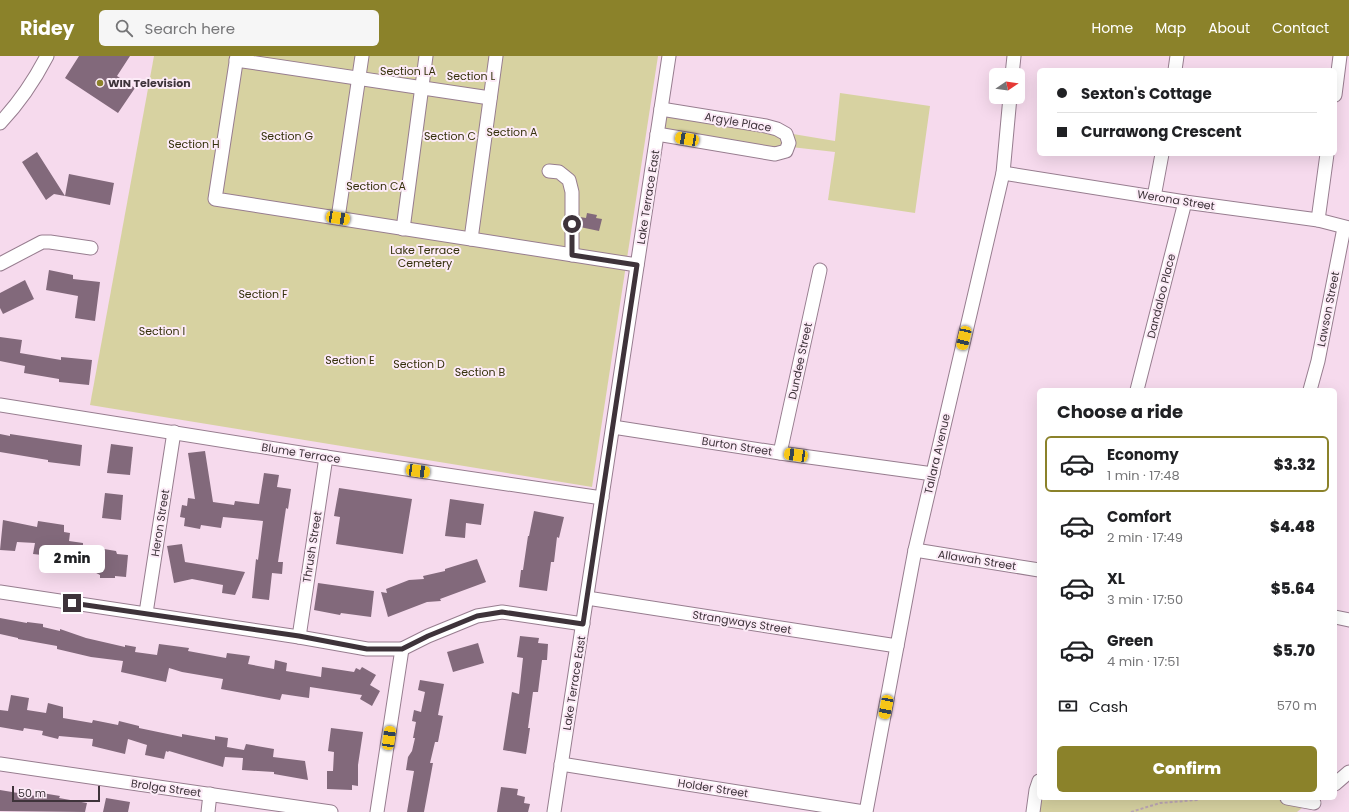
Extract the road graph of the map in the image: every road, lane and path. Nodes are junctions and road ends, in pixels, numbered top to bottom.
1 (47, 56) edge
2 (362, 56) edge
3 (426, 56) edge
4 (496, 56) edge
5 (669, 56) edge
6 (1014, 56) edge
7 (1178, 56) edge
8 (1340, 56) edge
9 (236, 58) edge
10 (1013, 68) edge
11 (1175, 68) edge
12 (358, 78) junction
13 (1337, 79) edge
14 (421, 88) junction
15 (490, 98) junction
16 (1009, 104) edge
17 (661, 109) junction
18 (0, 123) edge
19 (657, 134) junction
20 (1162, 156) edge
21 (1327, 156) edge
22 (549, 171) dead end
23 (1003, 174) junction
24 (1154, 197) junction
25 (1186, 202) junction
26 (338, 218) junction
27 (1318, 220) junction
28 (1347, 228) edge
29 (403, 229) junction
30 (471, 239) junction
31 (91, 248) dead end
32 (572, 255) junction
33 (0, 264) edge
34 (637, 265) junction
35 (820, 270) dead end
36 (1138, 388) edge
37 (1311, 388) edge
38 (0, 405) edge
39 (613, 427) junction
40 (174, 432) junction
41 (780, 453) junction
42 (326, 457) junction
43 (933, 474) junction
44 (602, 498) junction
45 (915, 550) junction
46 (1037, 570) edge
47 (0, 592) edge
48 (588, 598) junction
49 (146, 613) junction
50 (1337, 617) edge
51 (1349, 620) edge
52 (583, 624) junction
53 (299, 636) junction
54 (897, 646) junction
55 (402, 649) junction
56 (0, 764) edge
57 (561, 764) junction
58 (1349, 772) edge
59 (1337, 782) edge
60 (1037, 787) edge
61 (210, 794) junction
62 (1197, 800) edge
63 (1316, 800) edge
64 (843, 810) edge
65 (208, 812) edge
66 (331, 812) edge
67 (377, 812) edge
68 (554, 812) edge
69 (865, 812) edge
70 (1034, 812) edge
71 (1131, 812) edge
72 (1303, 812) edge

1 - 18 street
2 - 12 street
3 - 14 street
4 - 15 street
5 - 17 street, Lake Terrace East
6 - 10 street
7 - 11 street
8 - 13 street
9 - 12 street
9 - 26 street
12 - 14 street
12 - 26 street
14 - 15 street
14 - 29 street
15 - 30 street
16 - 23 street, Tallara Avenue
17 - 19 street, Lake Terrace East
17 - 19 street, Argyle Place
19 - 34 street, Lake Terrace East
20 - 24 street
21 - 27 street
22 - 32 street
23 - 24 street, Werona Street
23 - 43 street, Tallara Avenue
24 - 25 street, Werona Street
25 - 27 street, Werona Street
25 - 36 street, Dandaloo Place
26 - 29 street
27 - 28 street, Werona Street
28 - 37 street, Lawson Street
29 - 30 street
30 - 32 street
31 - 33 street
32 - 34 street
34 - 39 street, Lake Terrace East
35 - 41 street, Dundee Street
38 - 40 street, Blume Terrace
39 - 41 street, Burton Street
39 - 44 street, Lake Terrace East
40 - 42 street, Blume Terrace
40 - 49 street, Heron Street
41 - 43 street, Burton Street
42 - 44 street, Blume Terrace
42 - 53 street, Thrush Street
43 - 45 street, Tallara Avenue
44 - 48 street, Lake Terrace East
45 - 46 street, Allawah Street
45 - 54 street, Tallara Avenue
47 - 49 street
48 - 52 street, Lake Terrace East
48 - 54 street, Strangways Street
49 - 53 street
50 - 51 street
52 - 55 street
52 - 57 street, Lake Terrace East
53 - 55 street
54 - 69 street, Tallara Avenue
55 - 67 street
56 - 61 street, Brolga Street
57 - 64 street, Holder Street
57 - 68 street, Lake Terrace East
58 - 59 street
60 - 70 street
61 - 65 street
61 - 66 street, Brolga Street
62 - 71 path
63 - 72 street
64 - 69 street, Holder Street

